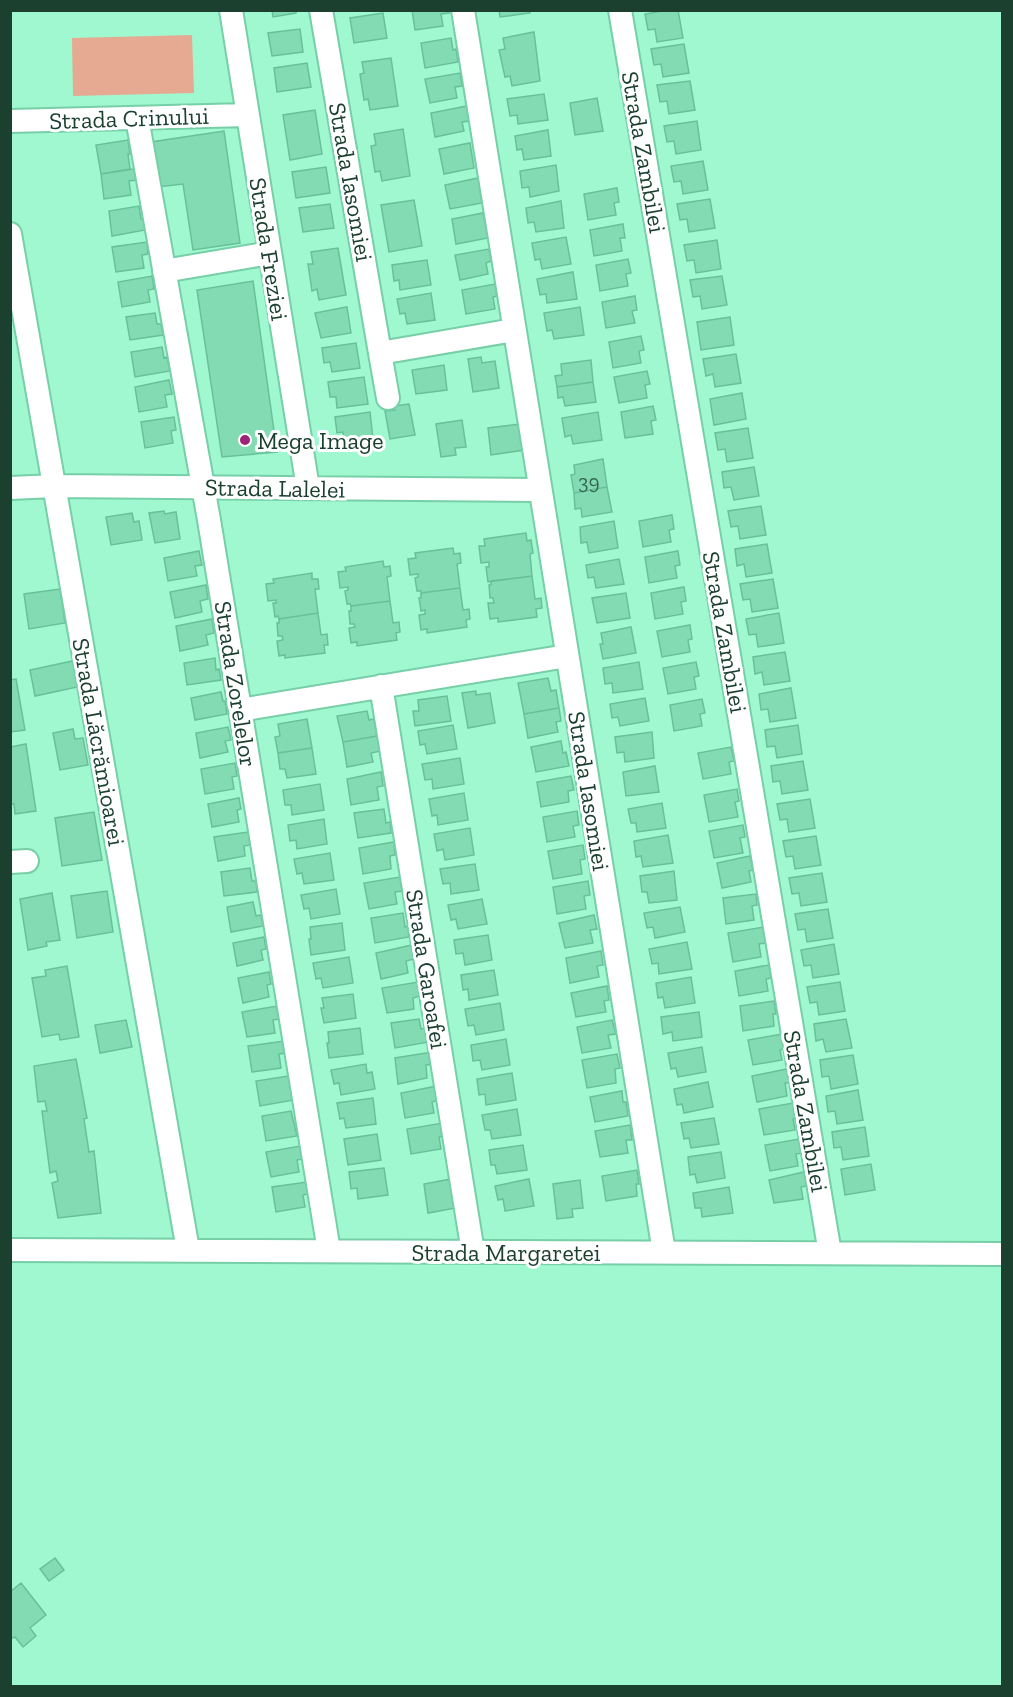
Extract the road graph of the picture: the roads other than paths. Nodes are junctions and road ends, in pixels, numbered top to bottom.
1 (231, 10) edge
2 (321, 10) edge
3 (463, 10) edge
4 (620, 10) edge
5 (248, 115) junction
6 (137, 118) junction
7 (10, 121) edge
8 (10, 234) edge
9 (270, 253) junction
10 (164, 271) junction
11 (514, 330) junction
12 (380, 353) junction
13 (388, 398) dead end
14 (55, 486) junction
15 (203, 487) junction
16 (10, 488) edge
17 (308, 488) junction
18 (540, 490) junction
19 (567, 656) junction
20 (381, 686) junction
21 (240, 710) junction
22 (10, 1250) edge
23 (188, 1250) junction
24 (329, 1251) junction
25 (473, 1251) junction
26 (664, 1252) junction
27 (830, 1253) junction
28 (1002, 1254) edge

1 - 5 street, Strada Freziei
2 - 12 street, Strada Iasomiei
3 - 11 street, Strada Iasomiei
4 - 27 street, Strada Zambilei
5 - 6 street, Strada Crinului
5 - 9 street, Strada Freziei
6 - 7 street, Strada Crinului
6 - 10 street, Strada Zorelelor
8 - 14 street, Strada Lăcrămioarei
9 - 10 street
9 - 17 street, Strada Freziei
10 - 15 street, Strada Zorelelor
11 - 12 street
11 - 18 street, Strada Iasomiei
12 - 13 street, Strada Iasomiei
14 - 15 street, Strada Lalelei
14 - 16 street, Strada Lalelei
14 - 23 street, Strada Lăcrămioarei
15 - 17 street, Strada Lalelei
15 - 21 street, Strada Zorelelor
17 - 18 street, Strada Lalelei
18 - 19 street, Strada Iasomiei
19 - 20 street
19 - 26 street, Strada Iasomiei
20 - 21 street
20 - 25 street, Strada Garoafei
21 - 24 street, Strada Zorelelor
22 - 23 street, Strada Margaretei
23 - 24 street, Strada Margaretei
24 - 25 street, Strada Margaretei
25 - 26 street, Strada Margaretei
26 - 27 street, Strada Margaretei
27 - 28 street, Strada Margaretei

